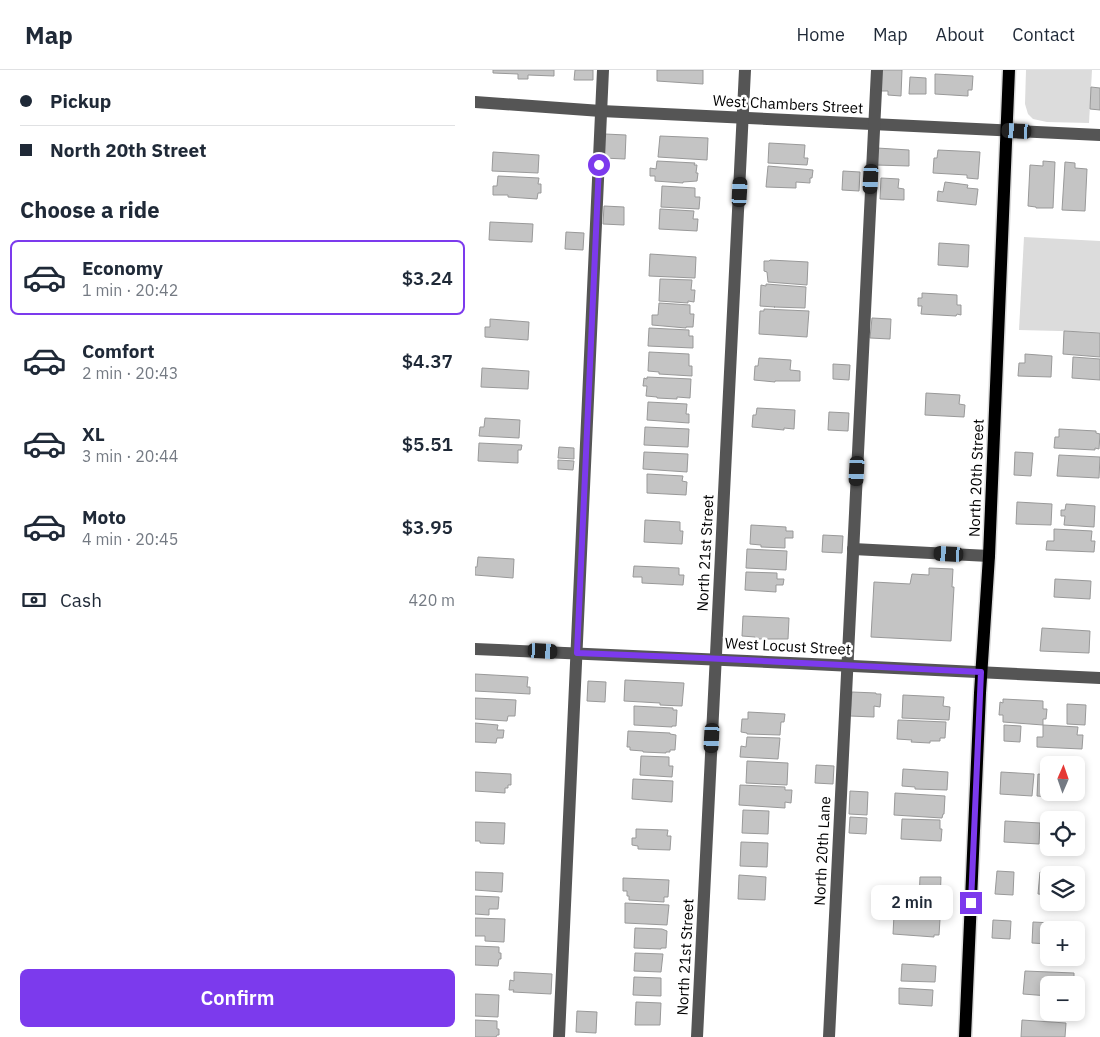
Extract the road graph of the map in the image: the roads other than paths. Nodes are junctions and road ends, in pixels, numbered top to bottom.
1 (603, 70) edge
2 (745, 70) edge
3 (877, 70) edge
4 (1009, 70) edge
5 (475, 102) edge
6 (601, 111) junction
7 (743, 118) junction
8 (874, 124) junction
9 (1006, 130) junction
10 (1100, 135) edge
11 (853, 549) junction
12 (989, 556) junction
13 (475, 648) edge
14 (577, 653) junction
15 (716, 659) junction
16 (847, 666) junction
17 (981, 672) junction
18 (1100, 678) edge
19 (559, 1037) edge
20 (697, 1037) edge
21 (829, 1037) edge
22 (965, 1037) edge

1 - 6 street
2 - 7 street, North 21st Street
3 - 8 street, North 20th Lane
4 - 9 main road, North 20th Street
5 - 6 street, West Chambers Street
6 - 7 street, West Chambers Street
6 - 14 street
7 - 8 street, West Chambers Street
7 - 15 street, North 21st Street
8 - 9 street, West Chambers Street
8 - 11 street, North 20th Lane
9 - 10 street, West Chambers Street
9 - 12 main road, North 20th Street
11 - 12 street
11 - 16 street, North 20th Lane
12 - 17 main road, North 20th Street
13 - 14 street, West Locust Street
14 - 15 street, West Locust Street
14 - 19 street
15 - 16 street, West Locust Street
15 - 20 street, North 21st Street
16 - 17 street, West Locust Street
16 - 21 street, North 20th Lane
17 - 18 street, West Locust Street
17 - 22 main road, North 20th Street

